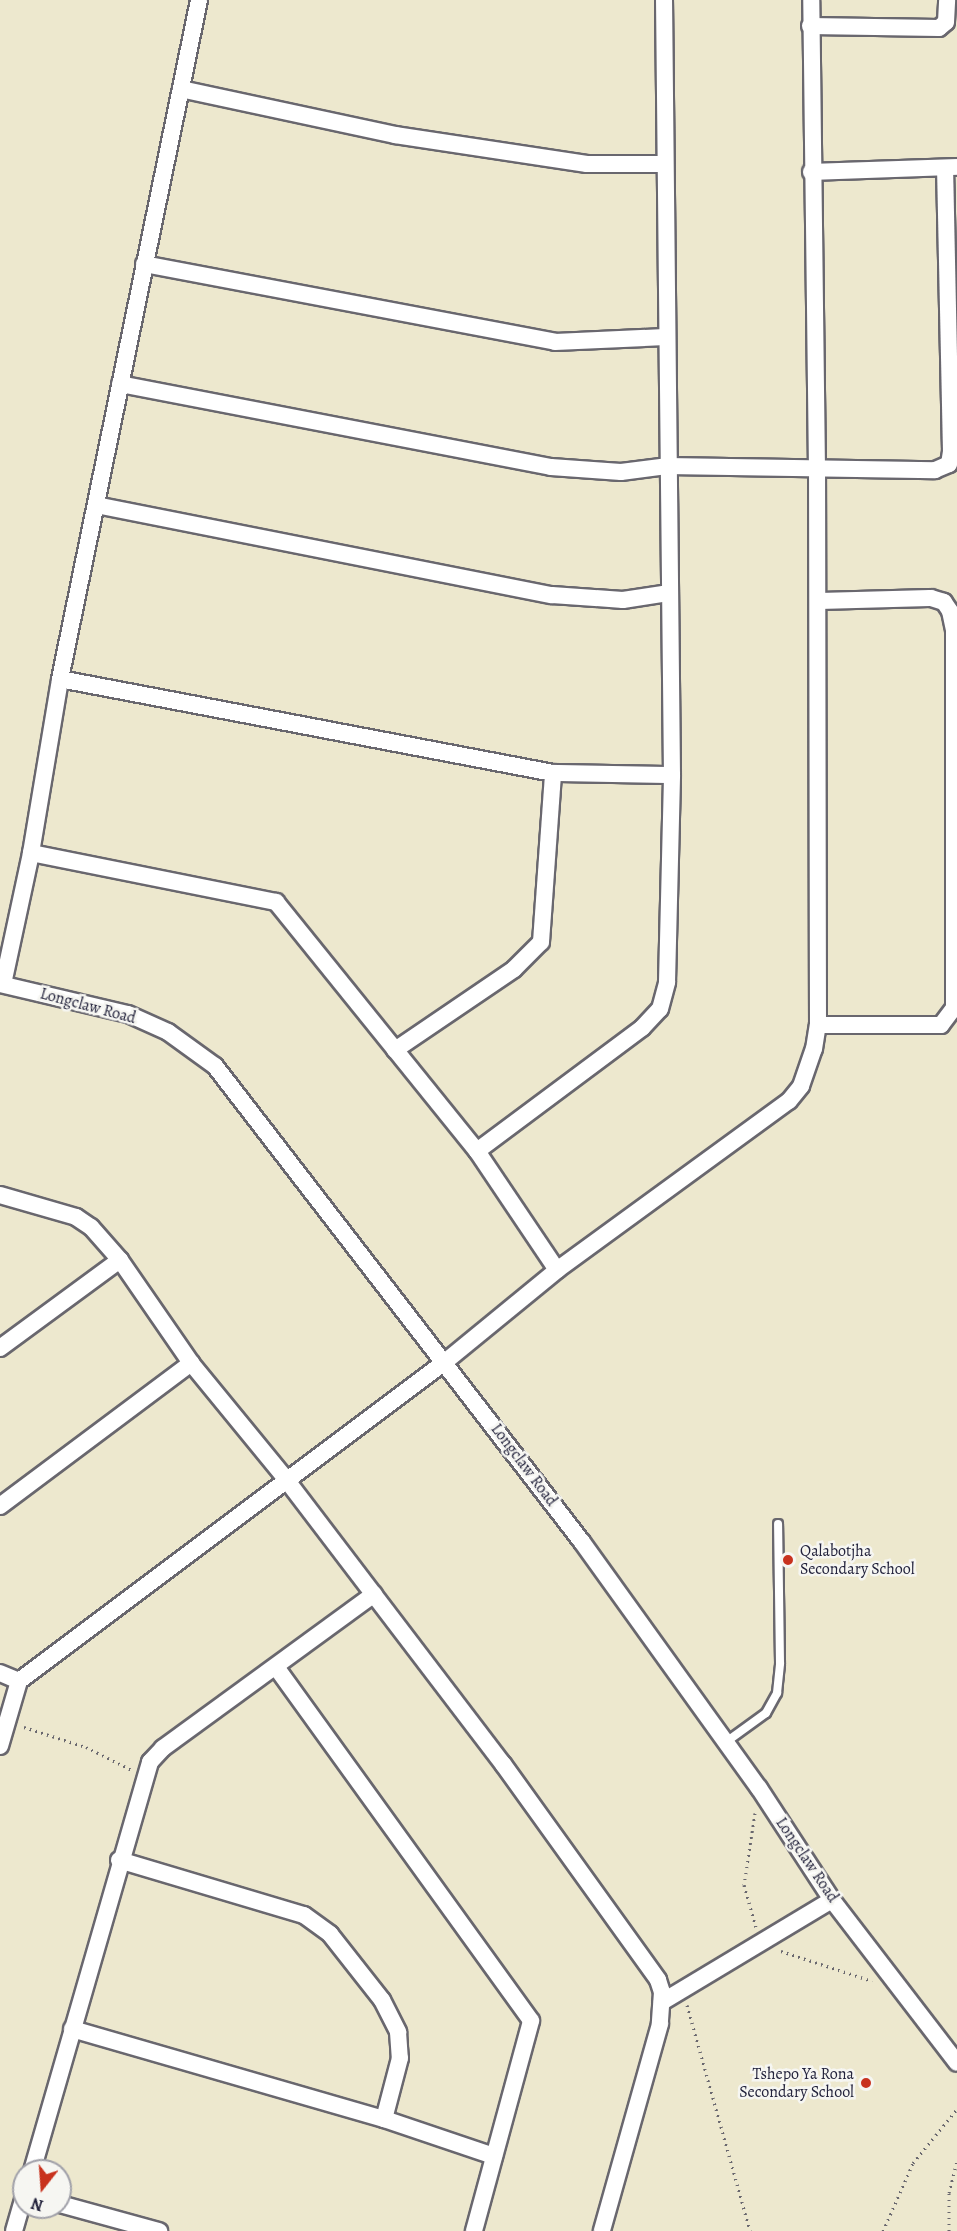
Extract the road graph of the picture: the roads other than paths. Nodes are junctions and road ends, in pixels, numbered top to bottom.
1 (199, 0) edge
2 (664, 0) edge
3 (811, 0) edge
4 (947, 0) edge
5 (810, 26) junction
6 (181, 89) junction
7 (663, 164) junction
8 (951, 168) edge
9 (812, 172) junction
10 (144, 264) junction
11 (665, 337) junction
12 (120, 384) junction
13 (667, 466) junction
14 (817, 470) junction
15 (96, 505) junction
16 (669, 593) junction
17 (818, 601) junction
18 (60, 679) junction
19 (553, 773) junction
20 (672, 775) junction
21 (31, 853) junction
22 (1, 984) edge
23 (818, 1025) junction
24 (395, 1050) junction
25 (477, 1151) junction
26 (0, 1195) edge
27 (120, 1260) junction
28 (557, 1269) junction
29 (0, 1348) edge
30 (446, 1361) junction
31 (191, 1363) junction
32 (285, 1478) junction
33 (0, 1506) edge
34 (778, 1524) dead end
35 (374, 1594) junction
36 (276, 1666) junction
37 (0, 1673) edge
38 (19, 1681) junction
39 (726, 1742) junction
40 (0, 1746) edge
41 (119, 1860) junction
42 (832, 1900) junction
43 (662, 2002) junction
44 (72, 2029) junction
45 (957, 2062) edge
46 (384, 2119) junction
47 (494, 2156) junction
48 (35, 2159) edge
49 (72, 2207) edge
50 (159, 2231) edge
51 (474, 2231) edge
52 (602, 2231) edge

1 - 6 street
2 - 7 street
3 - 5 street
4 - 5 street
5 - 9 street
6 - 7 street
6 - 10 street
7 - 11 street
8 - 9 street
8 - 14 street
9 - 14 street
10 - 11 street
10 - 12 street
11 - 13 street
12 - 13 street
12 - 15 street
13 - 14 street
13 - 16 street
14 - 17 street
15 - 16 street
15 - 18 street
16 - 20 street
17 - 23 street
17 - 23 street
18 - 19 street
18 - 21 street
19 - 20 street
19 - 24 street
20 - 25 street
21 - 22 street
21 - 24 street
22 - 30 street, Longclaw Road
23 - 28 street
24 - 25 street
25 - 28 street
26 - 27 street
27 - 29 street
27 - 31 street
28 - 30 street
30 - 32 street
30 - 39 street, Longclaw Road
31 - 32 street
31 - 33 street
32 - 35 street
32 - 38 street
34 - 39 lane
35 - 36 street
35 - 43 street
36 - 41 street
36 - 47 street
37 - 38 street
38 - 40 street
39 - 42 street, Longclaw Road
41 - 44 street
41 - 46 street
42 - 43 street
42 - 45 street, Longclaw Road
43 - 52 street
44 - 46 street
44 - 48 street
46 - 47 street
47 - 51 street
49 - 50 street

